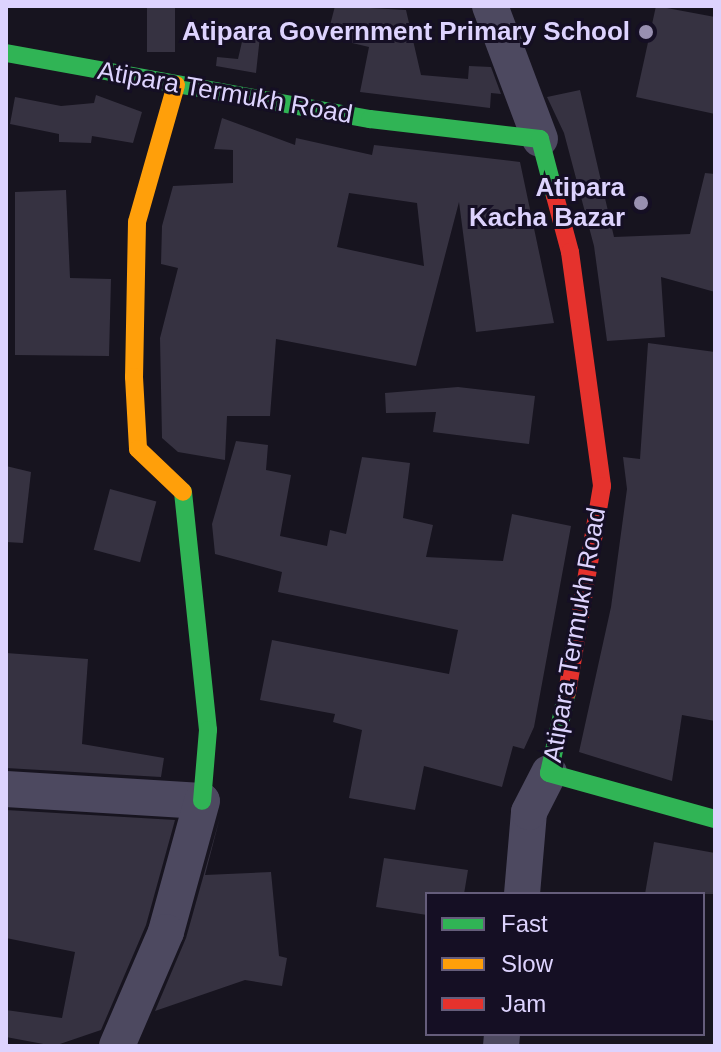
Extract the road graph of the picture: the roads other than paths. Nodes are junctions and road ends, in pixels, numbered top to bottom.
1 (490, 6) edge
2 (6, 53) edge
3 (176, 85) junction
4 (540, 139) junction
5 (549, 773) junction
6 (6, 789) edge
7 (202, 801) junction
8 (715, 819) edge
9 (522, 892) edge
10 (117, 1046) edge

1 - 4 street, Atipara Termukh Road
2 - 3 main road, Atipara Termukh Road
3 - 4 main road, Atipara Termukh Road
3 - 7 main road
4 - 5 main road, Atipara Termukh Road
5 - 8 main road, Atipara Termukh Road
5 - 9 street
6 - 7 street
7 - 10 street

